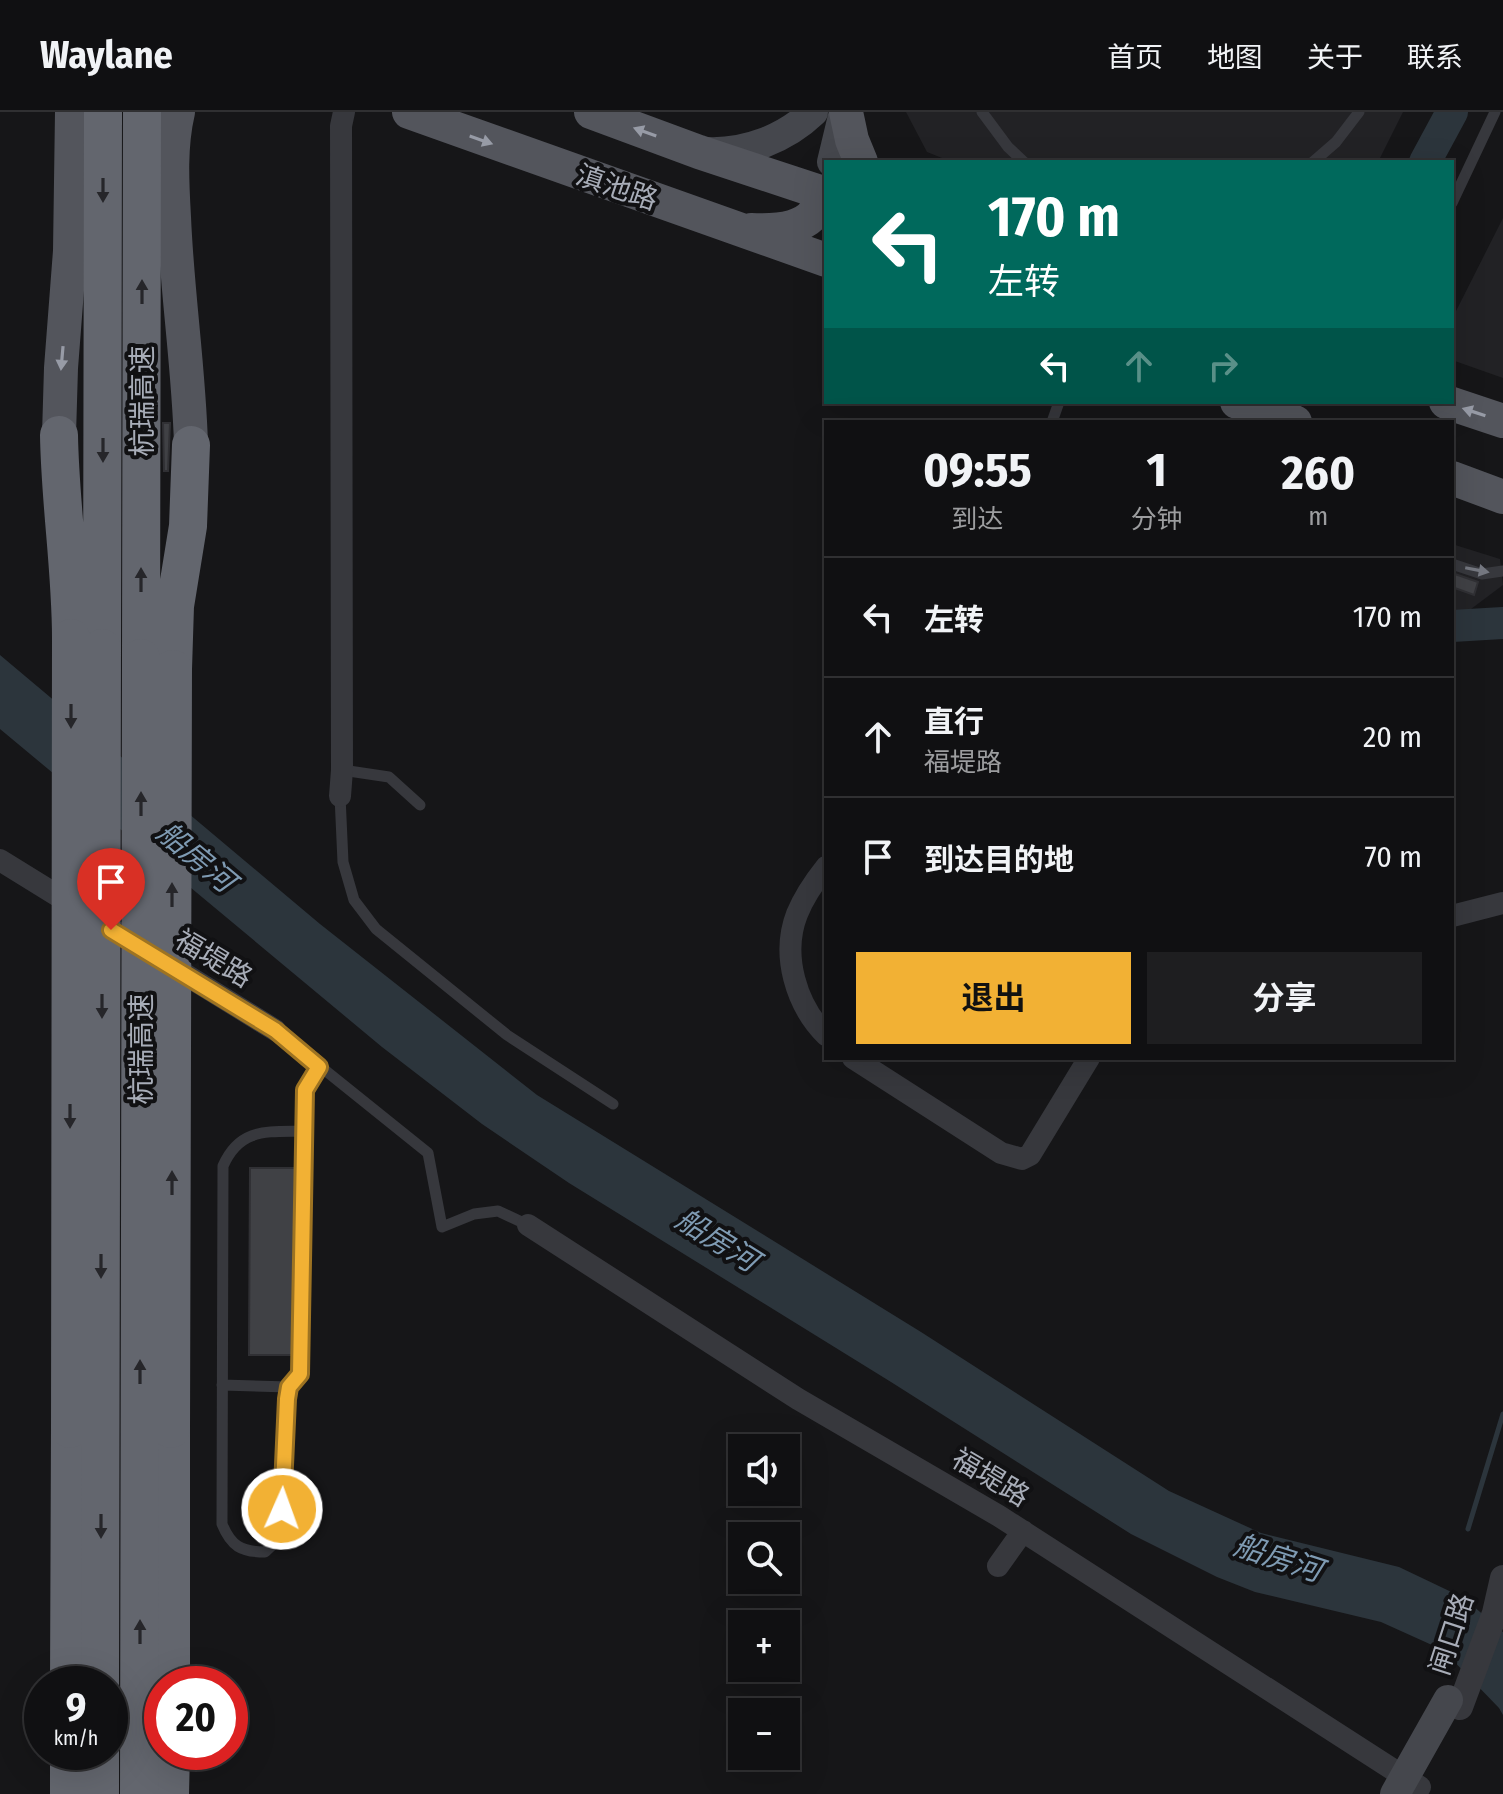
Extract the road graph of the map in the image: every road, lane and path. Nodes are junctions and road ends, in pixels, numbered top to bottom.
1 (72, 112) edge
2 (103, 112) edge
3 (142, 112) edge
4 (178, 112) edge
5 (344, 112) edge
6 (409, 112) edge
7 (591, 112) edge
8 (813, 112) edge
9 (845, 112) edge
10 (982, 112) edge
11 (1359, 112) edge
12 (1495, 112) edge
13 (699, 152) junction
14 (833, 160) edge
15 (860, 160) edge
16 (1022, 160) edge
17 (1315, 160) edge
18 (824, 182) edge
19 (824, 190) edge
20 (1454, 199) edge
21 (739, 230) junction
22 (824, 259) edge
23 (1243, 404) edge
24 (1452, 404) edge
25 (1289, 420) edge
26 (1503, 421) edge
27 (59, 435) joint
28 (191, 445) joint
29 (1454, 479) edge
30 (1503, 497) edge
31 (1454, 565) edge
32 (1503, 571) edge
33 (87, 643) junction
34 (157, 664) junction
35 (342, 770) junction
36 (340, 796) joint
37 (420, 805) dead end
38 (0, 860) edge
39 (824, 870) edge
40 (1503, 903) edge
41 (1454, 915) edge
42 (275, 1030) joint
43 (824, 1032) edge
44 (856, 1060) edge
45 (1088, 1060) edge
46 (319, 1067) junction
47 (613, 1104) dead end
48 (305, 1131) junction
49 (528, 1225) joint
50 (222, 1385) junction
51 (289, 1387) junction
52 (1023, 1531) junction
53 (998, 1566) dead end
54 (1502, 1581) edge
55 (69, 1666) edge
56 (100, 1666) edge
57 (171, 1666) edge
58 (1454, 1703) joint
59 (69, 1770) edge
60 (100, 1770) edge
61 (171, 1770) edge
62 (1409, 1788) edge
63 (69, 1794) edge
64 (100, 1794) edge
65 (139, 1794) edge
66 (170, 1794) edge

1 -> 27 main road
2 -> 33 highway, 杭瑞高速
34 -> 3 highway, 杭瑞高速
4 - 28 main road
5 - 35 street
6 -> 21 main road, 滇池路
13 -> 7 main road
8 - 13 main road
9 - 14 main road
9 - 15 main road
10 - 16 lane
11 - 17 lane
12 - 20 lane
13 - 18 main road
19 - 21 main road
21 - 22 main road, 滇池路
23 - 25 main road
26 -> 24 main road
27 - 33 highway
28 - 34 highway
29 - 30 main road
31 -> 32 lane
33 -> 55 highway, bridge
33 -> 56 highway, 杭瑞高速, bridge
57 -> 34 highway, bridge
65 -> 34 highway, 杭瑞高速, bridge
35 - 36 street
35 - 37 lane
36 - 47 lane
38 - 42 street, 福堤路
39 - 43 street
40 - 41 street
42 - 46 lane
44 - 45 street
46 - 48 lane
46 - 49 lane
48 - 50 lane
48 - 51 lane
49 - 52 street, 福堤路
50 - 51 lane
50 - 51 lane
52 - 53 street
52 - 62 street, 福堤路
54 - 58 street, 闸口路
58 - 62 main road
59 - 63 highway
60 - 64 highway
61 - 66 highway

